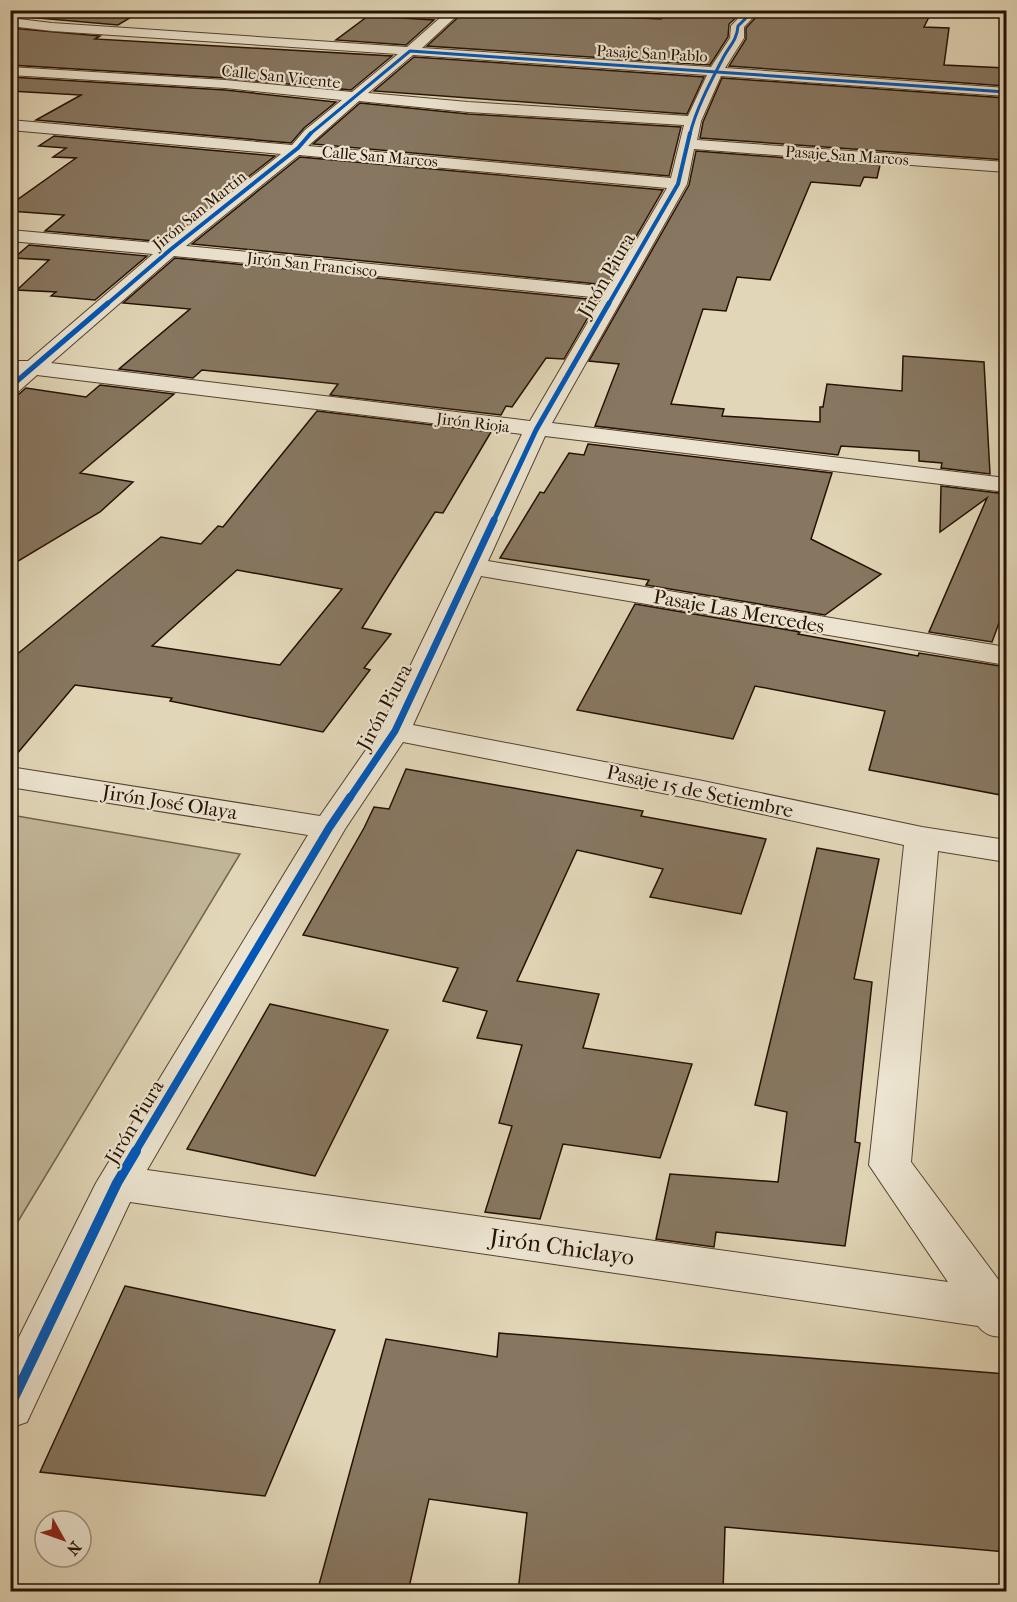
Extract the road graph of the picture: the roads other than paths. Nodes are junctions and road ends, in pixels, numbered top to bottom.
1 (457, 10) edge
2 (754, 10) edge
3 (73, 16) dead end
4 (10, 21) edge
5 (52, 27) junction
6 (29, 39) dead end
7 (407, 53) junction
8 (717, 70) junction
9 (10, 71) edge
10 (1006, 92) edge
11 (355, 97) junction
12 (10, 125) edge
13 (690, 132) junction
14 (298, 148) junction
15 (1006, 167) edge
16 (678, 184) junction
17 (10, 236) edge
18 (170, 250) junction
19 (614, 293) junction
20 (10, 366) edge
21 (34, 368) junction
22 (10, 387) edge
23 (536, 430) junction
24 (1006, 485) edge
25 (472, 566) junction
26 (1006, 656) edge
27 (394, 731) junction
28 (10, 777) edge
29 (329, 828) junction
30 (922, 838) junction
31 (1006, 851) edge
32 (117, 1183) junction
33 (1002, 1316) edge
34 (10, 1406) edge

1 - 7 street, Jirón San Martín
2 - 8 street, Jirón Piura
3 - 5 street
4 - 5 street
5 - 6 street
5 - 7 street, Pasaje San Pablo
7 - 8 street, Pasaje San Pablo
7 - 11 street, Jirón San Martín
8 - 10 street, Pasaje San Pablo
8 - 13 street, Jirón Piura
9 - 11 street, Calle San Vicente
11 - 13 street, Calle San Vicente
11 - 14 street, Jirón San Martín
12 - 14 street, Calle San Marcos
13 - 15 street, Pasaje San Marcos
13 - 16 street, Jirón Piura
14 - 16 street, Calle San Marcos
14 - 18 street, Jirón San Martín
16 - 19 street, Jirón Piura
17 - 18 street, Jirón San Francisco
18 - 19 street, Jirón San Francisco
18 - 21 street, Jirón San Martín
19 - 23 street, Jirón Piura
20 - 21 street, Jirón Rioja
21 - 22 street, Jirón San Martín
21 - 23 street, Jirón Rioja
23 - 24 street, Jirón Rioja
23 - 25 street, Jirón Piura
25 - 26 street, Pasaje Las Mercedes
25 - 27 street, Jirón Piura
27 - 29 street, Jirón Piura
27 - 30 street, Pasaje 15 de Setiembre
28 - 29 street, Jirón José Olaya
29 - 32 street, Jirón Piura
30 - 31 street, Pasaje 15 de Setiembre
30 - 33 street
32 - 33 street, Jirón Chiclayo
32 - 34 street, Jirón Piura

